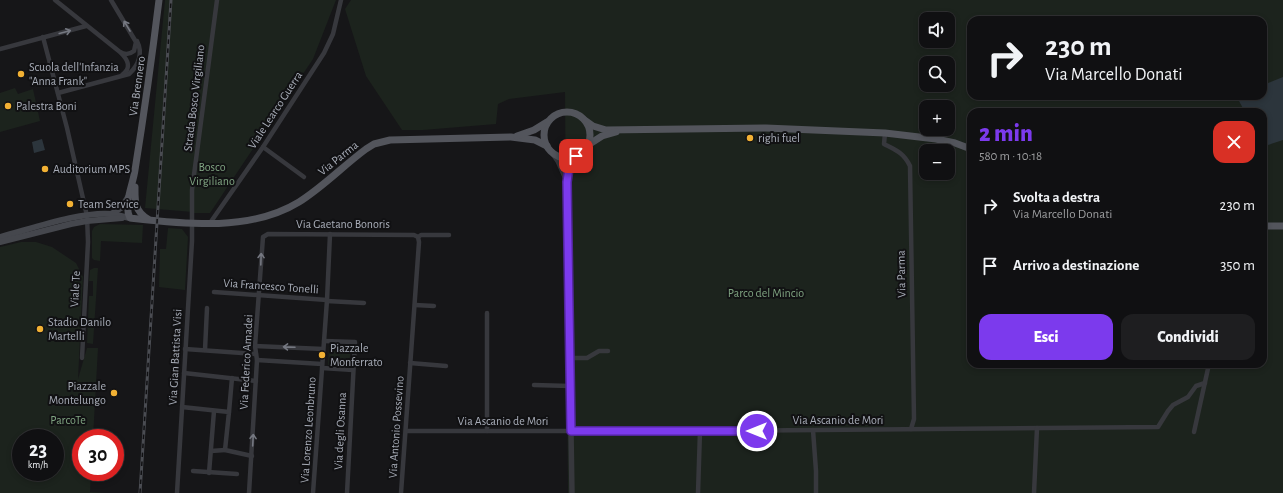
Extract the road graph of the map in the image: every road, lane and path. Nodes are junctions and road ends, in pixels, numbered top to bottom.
1 (55, 0) edge
2 (111, 0) edge
3 (158, 0) edge
4 (217, 0) edge
5 (340, 0) edge
6 (86, 26) junction
7 (43, 37) junction
8 (134, 37) junction
9 (0, 48) edge
10 (120, 52) junction
11 (117, 77) junction
12 (58, 93) junction
13 (549, 121) junction
14 (586, 121) junction
15 (624, 130) junction
16 (885, 133) junction
17 (511, 137) junction
18 (588, 145) junction
19 (263, 147) junction
20 (967, 148) edge
21 (549, 149) junction
22 (576, 156) junction
23 (135, 174) junction
24 (304, 177) dead end
25 (567, 182) junction
26 (135, 205) junction
27 (111, 214) junction
28 (87, 218) junction
29 (130, 218) junction
30 (150, 220) junction
31 (192, 223) junction
32 (210, 223) junction
33 (1267, 226) edge
34 (1283, 226) edge
35 (268, 234) joint
36 (330, 234) junction
37 (449, 235) dead end
38 (0, 237) edge
39 (418, 237) junction
40 (0, 242) edge
41 (214, 292) dead end
42 (260, 296) junction
43 (327, 300) junction
44 (364, 303) dead end
45 (414, 305) junction
46 (434, 306) dead end
47 (208, 308) dead end
48 (487, 314) dead end
49 (324, 340) junction
50 (255, 346) junction
51 (323, 348) junction
52 (185, 349) junction
53 (205, 350) junction
54 (608, 351) dead end
55 (256, 354) junction
56 (82, 358) dead end
57 (570, 358) junction
58 (257, 360) junction
59 (410, 363) junction
60 (322, 366) junction
61 (446, 366) dead end
62 (1208, 368) edge
63 (353, 370) junction
64 (184, 373) junction
65 (232, 378) junction
66 (256, 381) junction
67 (1205, 383) junction
68 (534, 385) dead end
69 (570, 386) junction
70 (182, 407) junction
71 (214, 411) junction
72 (229, 412) junction
73 (912, 428) junction
74 (1037, 428) junction
75 (813, 430) junction
76 (406, 431) junction
77 (487, 431) junction
78 (571, 431) junction
79 (700, 431) junction
80 (1194, 432) dead end
81 (225, 450) junction
82 (211, 451) junction
83 (252, 456) junction
84 (193, 471) dead end
85 (209, 472) junction
86 (237, 474) dead end
87 (177, 493) edge
88 (249, 493) edge
89 (314, 493) edge
90 (347, 493) edge
91 (401, 493) edge
92 (572, 493) edge
93 (698, 493) edge
94 (816, 493) edge
95 (1034, 493) edge

1 - 6 street
8 -> 2 street
3 - 23 main road, Via Brennero
4 - 31 street, Strada Bosco Virgiliano
5 - 19 street, Viale Learco Guerra
7 -> 6 street
6 - 10 street
7 - 9 street
7 - 12 street, Viale Te
8 - 10 street
8 - 11 street
10 - 11 street
11 - 12 street
12 - 28 street, Viale Te
13 - 14 main road
13 - 17 main road, Via Parma
13 - 21 main road
14 - 15 main road
14 - 18 main road
15 - 16 main road
15 - 18 main road
16 - 20 main road
16 - 73 street, Via Parma
17 - 21 main road, Via Parma
17 - 32 main road, Via Parma
18 - 22 main road
19 - 24 street
19 - 32 street, Viale Learco Guerra
21 - 22 main road
21 - 25 street
22 - 25 street
23 - 26 main road, Via Brennero
23 - 27 main road, Via Brennero
23 - 29 main road, Via Brennero
25 - 57 street
26 - 29 main road, Via Brennero
26 - 30 main road
27 - 28 main road
27 - 29 main road
28 - 29 main road
28 - 38 main road
28 - 40 main road
28 - 56 street, Viale Te
29 - 30 main road, Via Parma
30 - 31 main road, Via Parma
31 - 32 main road, Via Parma
31 - 52 street, Via Gian Battista Visi
33 - 34 main road
35 - 36 street, Via Gaetano Bonoris
42 -> 35 street, Via Federico Amadei
36 - 39 street, Via Gaetano Bonoris
36 - 43 street, Via Lorenzo Leonbruno
37 - 39 street, Via Gaetano Bonoris
39 - 45 street, Via Antonio Possevino
41 - 42 street, Via Francesco Tonelli
42 - 43 street, Via Francesco Tonelli
42 - 50 street, Via Federico Amadei
43 - 44 street, Via Francesco Tonelli
43 - 49 street, Via Lorenzo Leonbruno
45 - 46 street
45 - 59 street, Via Antonio Possevino
47 - 53 street
48 - 77 street
49 - 51 street, Via Lorenzo Leonbruno
49 - 63 street, Via degli Osanna
51 -> 50 street
50 - 55 street, Via Federico Amadei
51 - 60 street, Via Lorenzo Leonbruno
52 - 53 street
52 - 64 street, Via Gian Battista Visi
53 - 55 street
54 - 57 street
55 - 58 street, Via Federico Amadei
57 - 69 street
58 - 60 street
58 - 66 street, Via Federico Amadei
59 - 61 street, Via Antonio Possevino
59 - 76 street, Via Antonio Possevino
60 - 63 street
60 - 89 street, Via Lorenzo Leonbruno
62 - 67 street
63 - 90 street, Via degli Osanna
64 - 65 street
64 - 70 street, Via Gian Battista Visi
65 - 66 street
65 - 72 street
83 -> 66 street, Via Federico Amadei
67 - 74 street, Via Ascanio de Mori
67 - 80 street
68 - 69 street
69 - 78 street
70 - 71 street
70 - 87 street, Via Gian Battista Visi
71 - 72 street
71 - 82 street
72 - 81 street
73 - 74 street, Via Ascanio de Mori
73 - 75 street, Via Ascanio de Mori
74 - 95 street
75 - 79 street, Via Ascanio de Mori
75 - 94 street
76 - 77 street, Via Ascanio de Mori
76 - 91 street, Via Antonio Possevino
77 - 78 street, Via Ascanio de Mori
78 - 79 street, Via Ascanio de Mori
78 - 92 street
79 - 93 street
81 - 82 street
81 - 83 street
82 - 85 street
83 - 88 street, Via Federico Amadei
84 - 85 street
85 - 86 street

